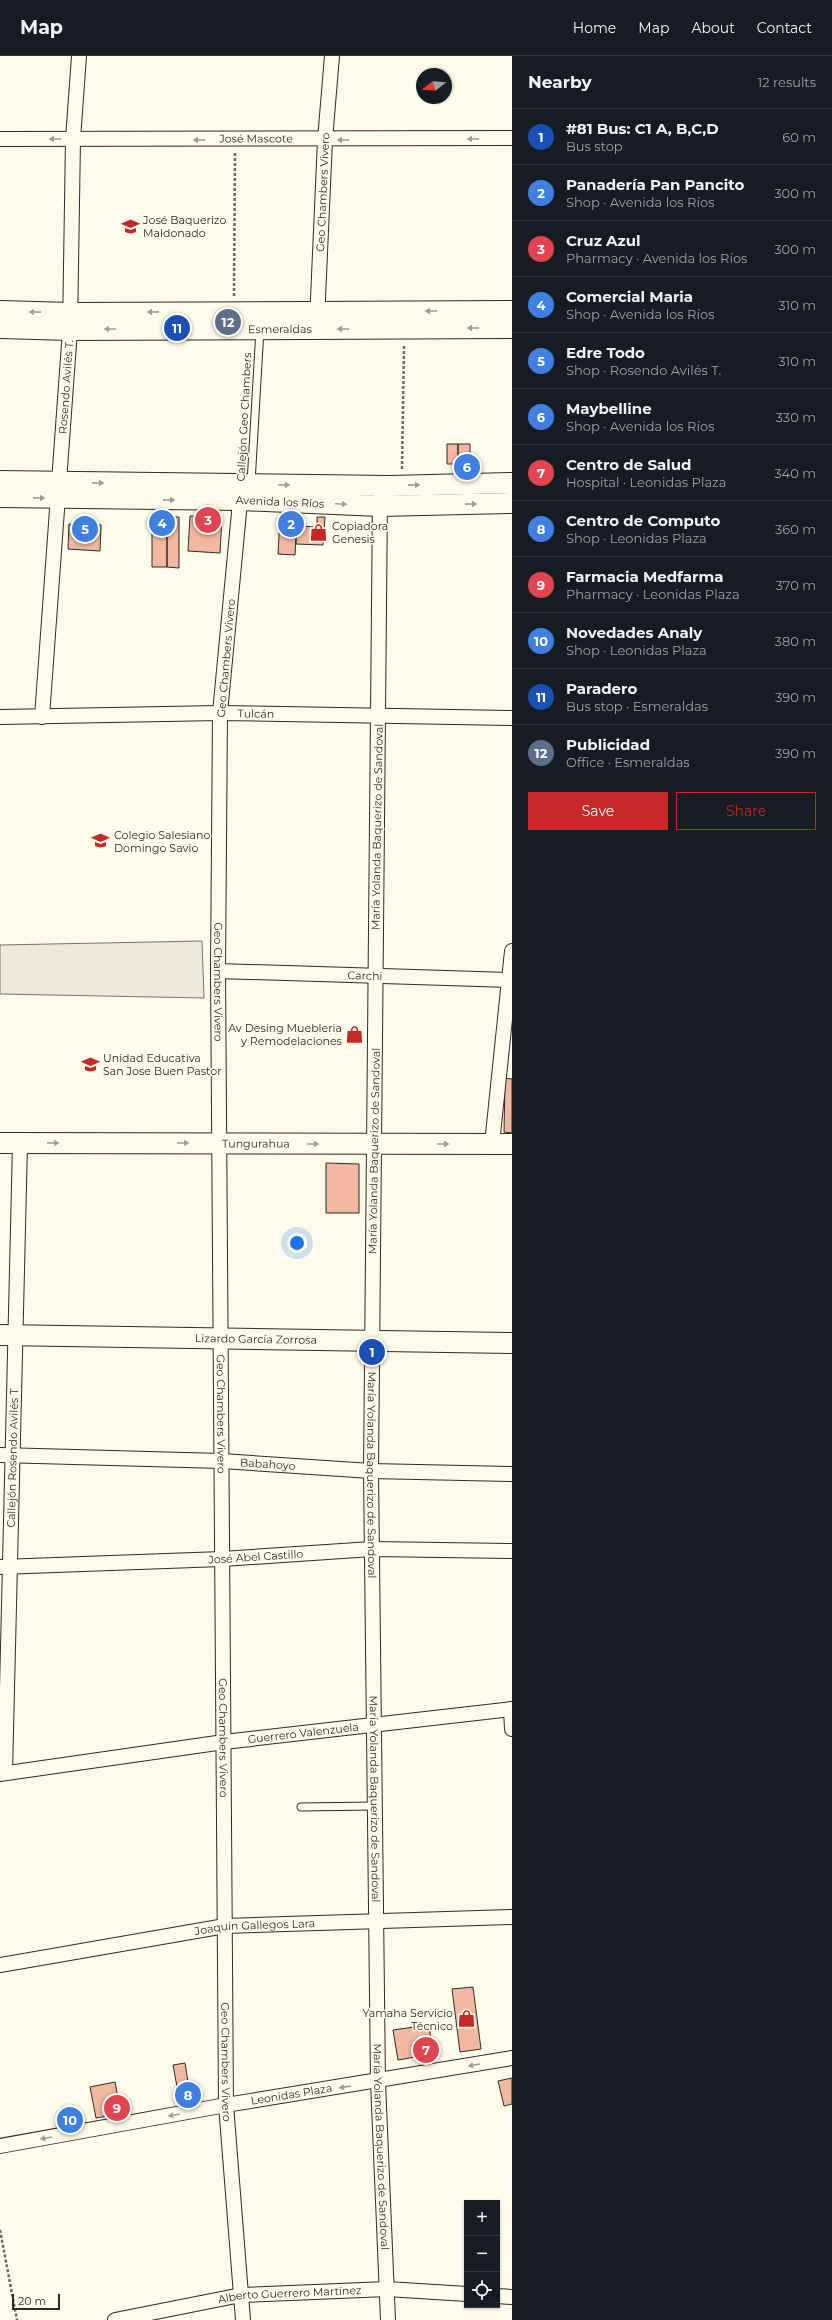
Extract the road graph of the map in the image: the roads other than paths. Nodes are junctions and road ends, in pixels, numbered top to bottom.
1 (79, 56) edge
2 (332, 56) edge
3 (512, 138) edge
4 (0, 139) edge
5 (73, 139) junction
6 (325, 140) junction
7 (0, 311) edge
8 (512, 311) edge
9 (260, 320) junction
10 (317, 320) junction
11 (70, 321) junction
12 (0, 328) edge
13 (512, 328) edge
14 (0, 481) edge
15 (512, 483) edge
16 (381, 486) junction
17 (59, 491) junction
18 (246, 493) junction
19 (0, 497) edge
20 (512, 503) edge
21 (379, 506) junction
22 (220, 713) junction
23 (378, 714) junction
24 (0, 717) edge
25 (42, 717) junction
26 (512, 718) edge
27 (512, 951) edge
28 (218, 971) junction
29 (375, 974) junction
30 (510, 980) edge
31 (0, 1143) edge
32 (220, 1143) junction
33 (20, 1144) junction
34 (374, 1144) junction
35 (492, 1144) junction
36 (512, 1144) edge
37 (8, 1335) edge
38 (221, 1338) junction
39 (372, 1339) junction
40 (512, 1343) edge
41 (6, 1455) edge
42 (222, 1461) junction
43 (371, 1471) junction
44 (512, 1474) edge
45 (372, 1549) junction
46 (512, 1551) edge
47 (222, 1559) junction
48 (5, 1567) edge
49 (512, 1709) edge
50 (374, 1724) junction
51 (512, 1730) edge
52 (224, 1742) junction
53 (3, 1773) edge
54 (375, 1806) junction
55 (301, 1807) dead end
56 (512, 1917) edge
57 (376, 1921) junction
58 (225, 1926) junction
59 (0, 1965) edge
60 (512, 2058) edge
61 (378, 2082) junction
62 (226, 2105) junction
63 (0, 2146) edge
64 (387, 2289) junction
65 (464, 2294) edge
66 (241, 2295) junction
67 (500, 2296) edge
68 (512, 2297) edge
69 (115, 2320) edge
70 (242, 2320) edge
71 (388, 2320) edge

1 - 5 street, Rosendo Avilés T.
2 - 6 street, Geo Chambers Vivero
3 -> 6 street, José Mascote
5 -> 4 street, José Mascote
6 -> 5 street, José Mascote
5 - 11 street, Rosendo Avilés T.
6 - 10 street, Geo Chambers Vivero
11 -> 7 main road, Esmeraldas
8 -> 10 main road, Esmeraldas
9 - 10 main road, Esmeraldas
9 -> 11 main road, Esmeraldas
9 -> 11 main road, Esmeraldas
9 - 18 lane, Callejón Geo Chambers
13 -> 10 main road, Esmeraldas
11 - 12 main road, Esmeraldas
11 - 17 street, Rosendo Avilés T.
14 - 17 main road, Avenida los Ríos
16 -> 15 main road, Avenida los Ríos
18 -> 16 main road, Avenida los Ríos
16 - 21 street, María Yolanda Baquerizo de Sandoval
17 -> 18 main road, Avenida los Ríos
19 -> 17 main road, Avenida los Ríos
17 - 25 street, Rosendo Avilés T.
18 -> 21 main road, Avenida los Ríos
18 - 22 street, Geo Chambers Vivero
21 -> 20 main road, Avenida los Ríos
21 - 23 street, María Yolanda Baquerizo de Sandoval
22 - 23 street, Tulcán
22 - 25 street, Tulcán
22 - 28 street, Geo Chambers Vivero
23 - 26 street, Tulcán
23 - 29 street, María Yolanda Baquerizo de Sandoval
24 - 25 street, Tulcán
27 - 30 street
28 - 29 street, Carchi
28 - 32 street, Geo Chambers Vivero
29 - 30 street, Carchi
29 - 34 street, María Yolanda Baquerizo de Sandoval
30 - 35 street
31 - 33 main road, Tungurahua
33 -> 32 main road, Tungurahua
32 -> 34 main road, Tungurahua
32 - 38 street, Geo Chambers Vivero
33 - 37 street, Callejón Rosendo Avilés T
34 -> 35 main road, Tungurahua
34 - 39 street, María Yolanda Baquerizo de Sandoval
35 - 36 main road, Tungurahua
37 - 38 main road, Lizardo García Zorrosa
37 - 41 street, Callejón Rosendo Avilés T
38 - 39 main road, Lizardo García Zorrosa
38 - 42 street, Geo Chambers Vivero
39 - 40 main road, Lizardo García Zorrosa
39 - 43 street, María Yolanda Baquerizo de Sandoval
41 - 42 street, Babahoyo
41 - 48 street, Callejón Rosendo Avilés T
42 - 43 street, Babahoyo
42 - 47 street, Geo Chambers Vivero
43 - 44 street, Babahoyo
43 - 45 street, María Yolanda Baquerizo de Sandoval
45 - 46 street, José Abel Castillo
45 - 47 street, José Abel Castillo
45 - 50 street, María Yolanda Baquerizo de Sandoval
47 - 48 street, José Abel Castillo
47 - 52 street, Geo Chambers Vivero
48 - 53 street, Callejón Rosendo Avilés T
49 - 50 street, Guerrero Valenzuela
49 - 51 street
50 - 52 street, Guerrero Valenzuela
50 - 54 street, María Yolanda Baquerizo de Sandoval
52 - 53 street, Guerrero Valenzuela
52 - 58 street, Geo Chambers Vivero
54 - 55 lane
54 - 57 street, María Yolanda Baquerizo de Sandoval
56 - 57 street, Joaquín Gallegos Lara
57 - 58 street, Joaquín Gallegos Lara
57 - 61 street, María Yolanda Baquerizo de Sandoval
58 - 59 street, Joaquín Gallegos Lara
58 - 62 street, Geo Chambers Vivero
60 -> 61 street, Leonidas Plaza
61 -> 62 street, Leonidas Plaza
61 - 64 street, María Yolanda Baquerizo de Sandoval
62 -> 63 street, Leonidas Plaza
62 - 66 street, Geo Chambers Vivero
64 - 65 street, Alberto Guerrero Martínez
64 - 66 street, Alberto Guerrero Martínez
64 - 71 street, María Yolanda Baquerizo de Sandoval
66 - 69 street, Alberto Guerrero Martínez
66 - 70 street, Geo Chambers Vivero
67 - 68 street

